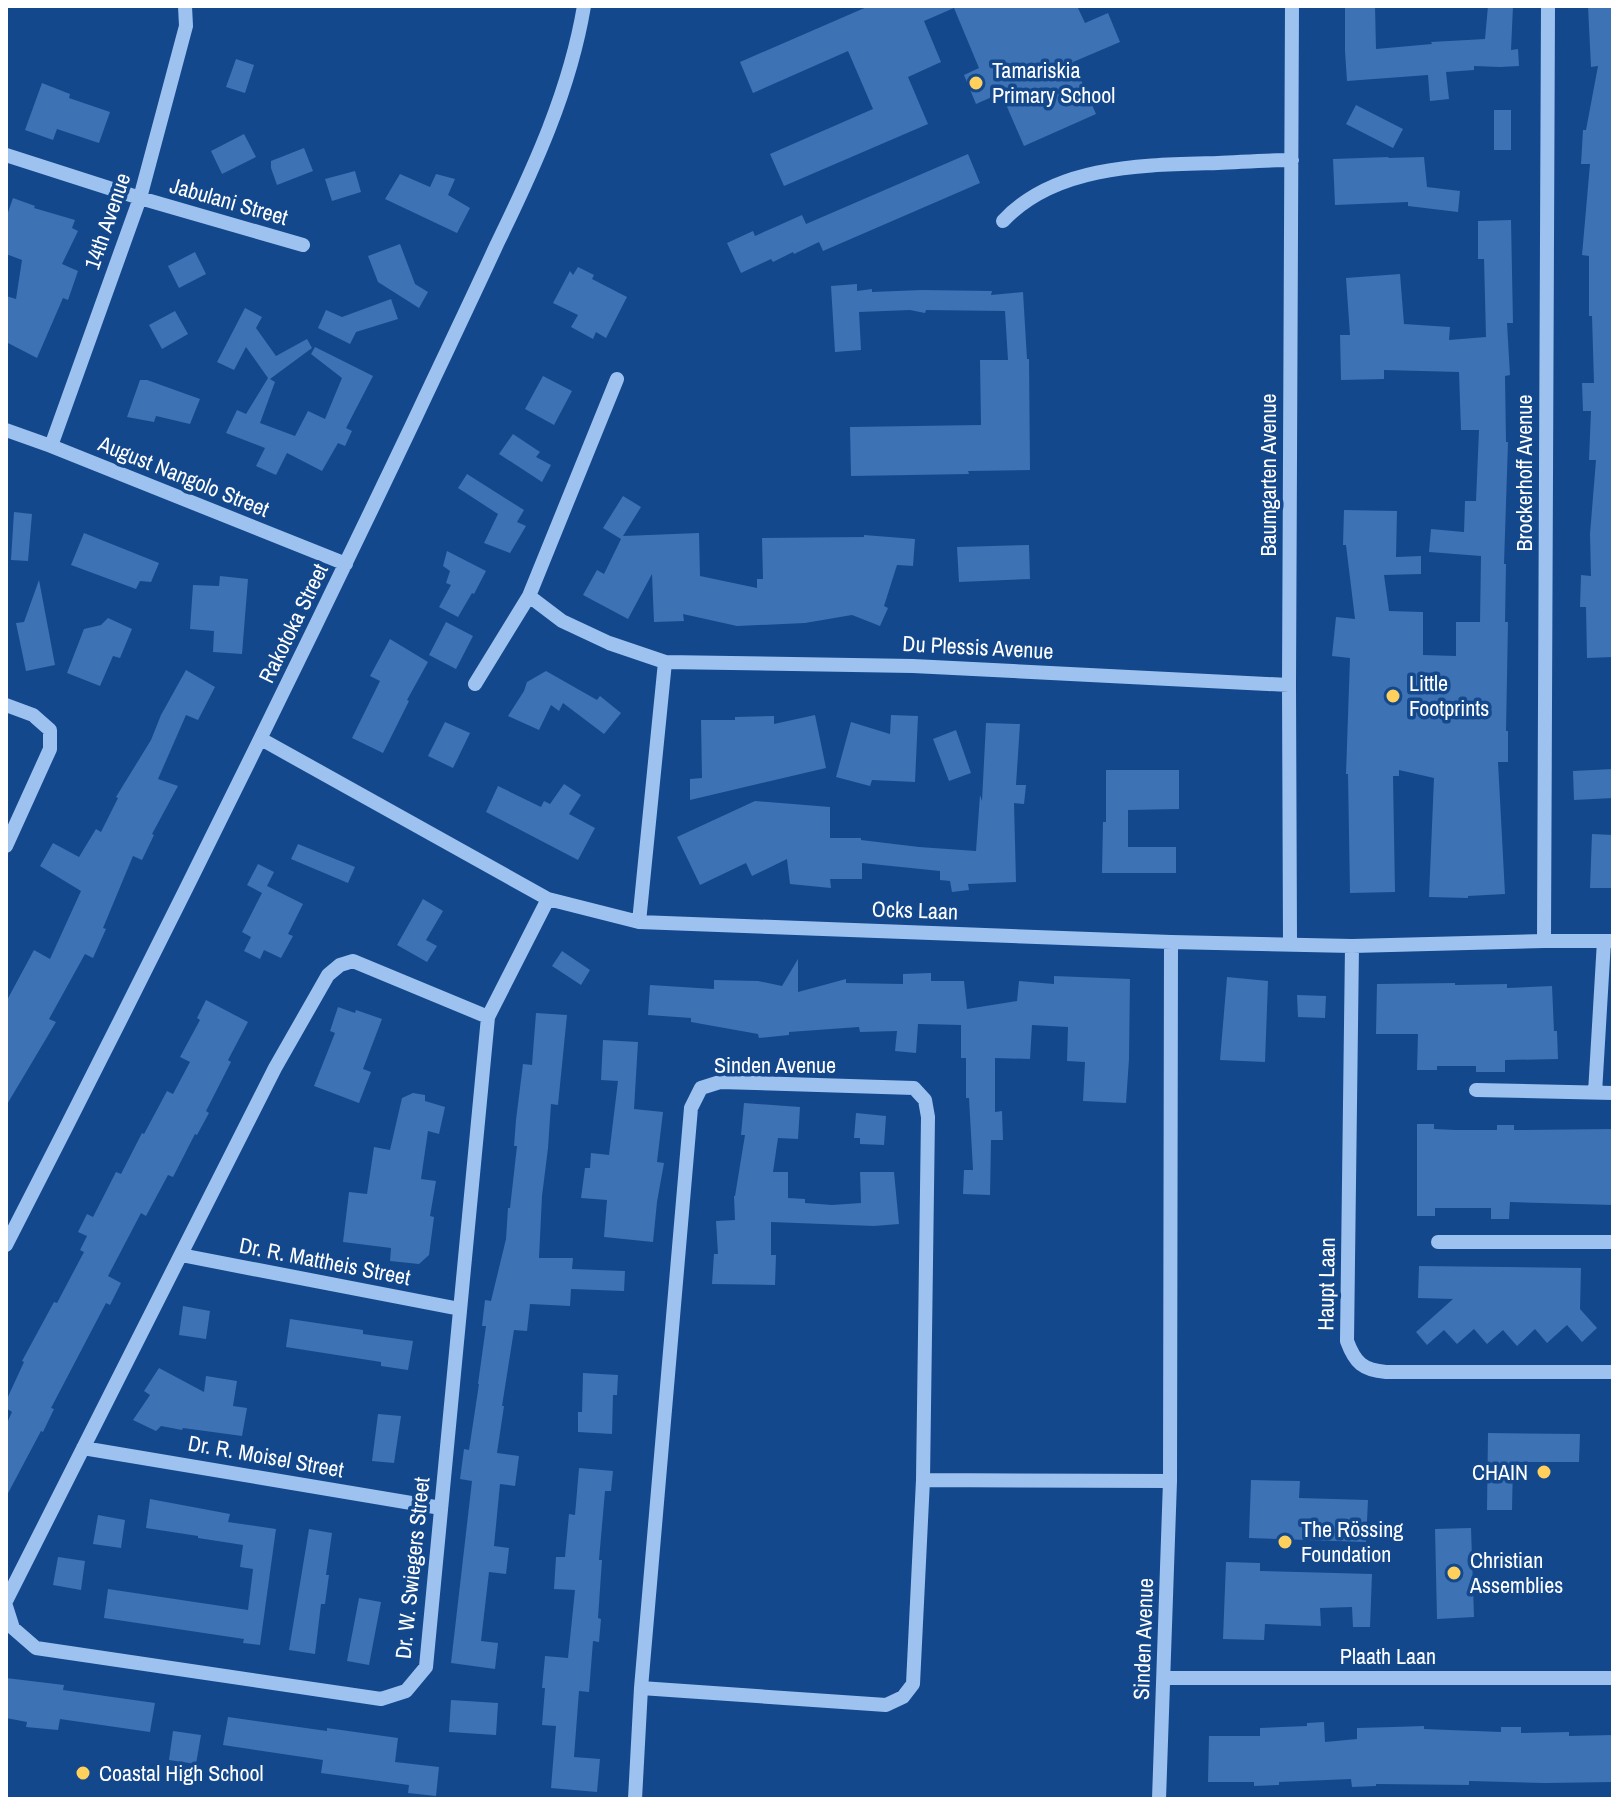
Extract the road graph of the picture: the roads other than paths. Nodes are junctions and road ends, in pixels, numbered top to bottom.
1 (185, 6) edge
2 (584, 6) edge
3 (1292, 6) edge
4 (1548, 6) edge
5 (6, 155) edge
6 (1292, 160) junction
7 (140, 198) junction
8 (1003, 221) dead end
9 (303, 245) dead end
10 (617, 379) dead end
11 (6, 430) edge
12 (51, 446) junction
13 (346, 564) junction
14 (529, 596) junction
15 (665, 662) junction
16 (475, 684) dead end
17 (1289, 685) junction
18 (6, 705) edge
19 (261, 739) junction
20 (6, 846) edge
21 (548, 899) junction
22 (639, 922) junction
23 (1544, 941) junction
24 (1608, 941) edge
25 (1171, 942) junction
26 (1290, 944) junction
27 (1352, 946) junction
28 (488, 1017) junction
29 (1476, 1090) dead end
30 (1595, 1093) junction
31 (1613, 1093) edge
32 (1438, 1242) dead end
33 (1613, 1242) edge
34 (6, 1245) edge
35 (181, 1255) junction
36 (460, 1309) junction
37 (1613, 1372) edge
38 (83, 1448) junction
39 (923, 1480) junction
40 (1170, 1481) junction
41 (441, 1508) junction
42 (6, 1604) edge
43 (1164, 1678) junction
44 (1613, 1678) edge
45 (641, 1688) junction
46 (635, 1799) edge
47 (1159, 1799) edge

1 - 7 street, 14th Avenue
2 - 13 street, Rakotoka Street
3 - 6 street, Baumgarten Avenue
4 - 23 street, Brockerhoff Avenue
5 - 7 street, Jabulani Street
6 - 8 street
6 - 17 street, Baumgarten Avenue
7 - 9 street, Jabulani Street
7 - 12 street, 14th Avenue
10 - 14 street
11 - 12 street, August Nangolo Street
12 - 13 street, August Nangolo Street
13 - 19 street, Rakotoka Street
14 - 15 street, Du Plessis Avenue
14 - 16 street
15 - 17 street, Du Plessis Avenue
15 - 22 street
17 - 26 street, Baumgarten Avenue
18 - 20 street
19 - 21 street, Ocks Laan
19 - 34 street, Rakotoka Street
21 - 22 street, Ocks Laan
21 - 28 street, Dr. W. Swiegers Street
22 - 25 street, Ocks Laan
23 - 24 street, Ocks Laan
23 - 27 street, Ocks Laan
24 - 30 street
25 - 26 street, Ocks Laan
25 - 40 street, Sinden Avenue
26 - 27 street, Ocks Laan
27 - 37 street, Haupt Laan
28 - 35 street, Dr. W. Swiegers Street
28 - 36 street, Dr. W. Swiegers Street
29 - 30 street
30 - 31 street
32 - 33 street
35 - 36 street, Dr. R. Mattheis Street
35 - 38 street, Dr. W. Swiegers Street
36 - 41 street, Dr. W. Swiegers Street
38 - 41 street, Dr. R. Moisel Street
38 - 42 street, Dr. W. Swiegers Street
39 - 40 street
39 - 45 street, Sinden Avenue
39 - 45 street, Sinden Avenue
40 - 43 street, Sinden Avenue
41 - 42 street, Dr. W. Swiegers Street
43 - 44 street, Plaath Laan
43 - 47 street, Sinden Avenue
45 - 46 street, Sinden Avenue

